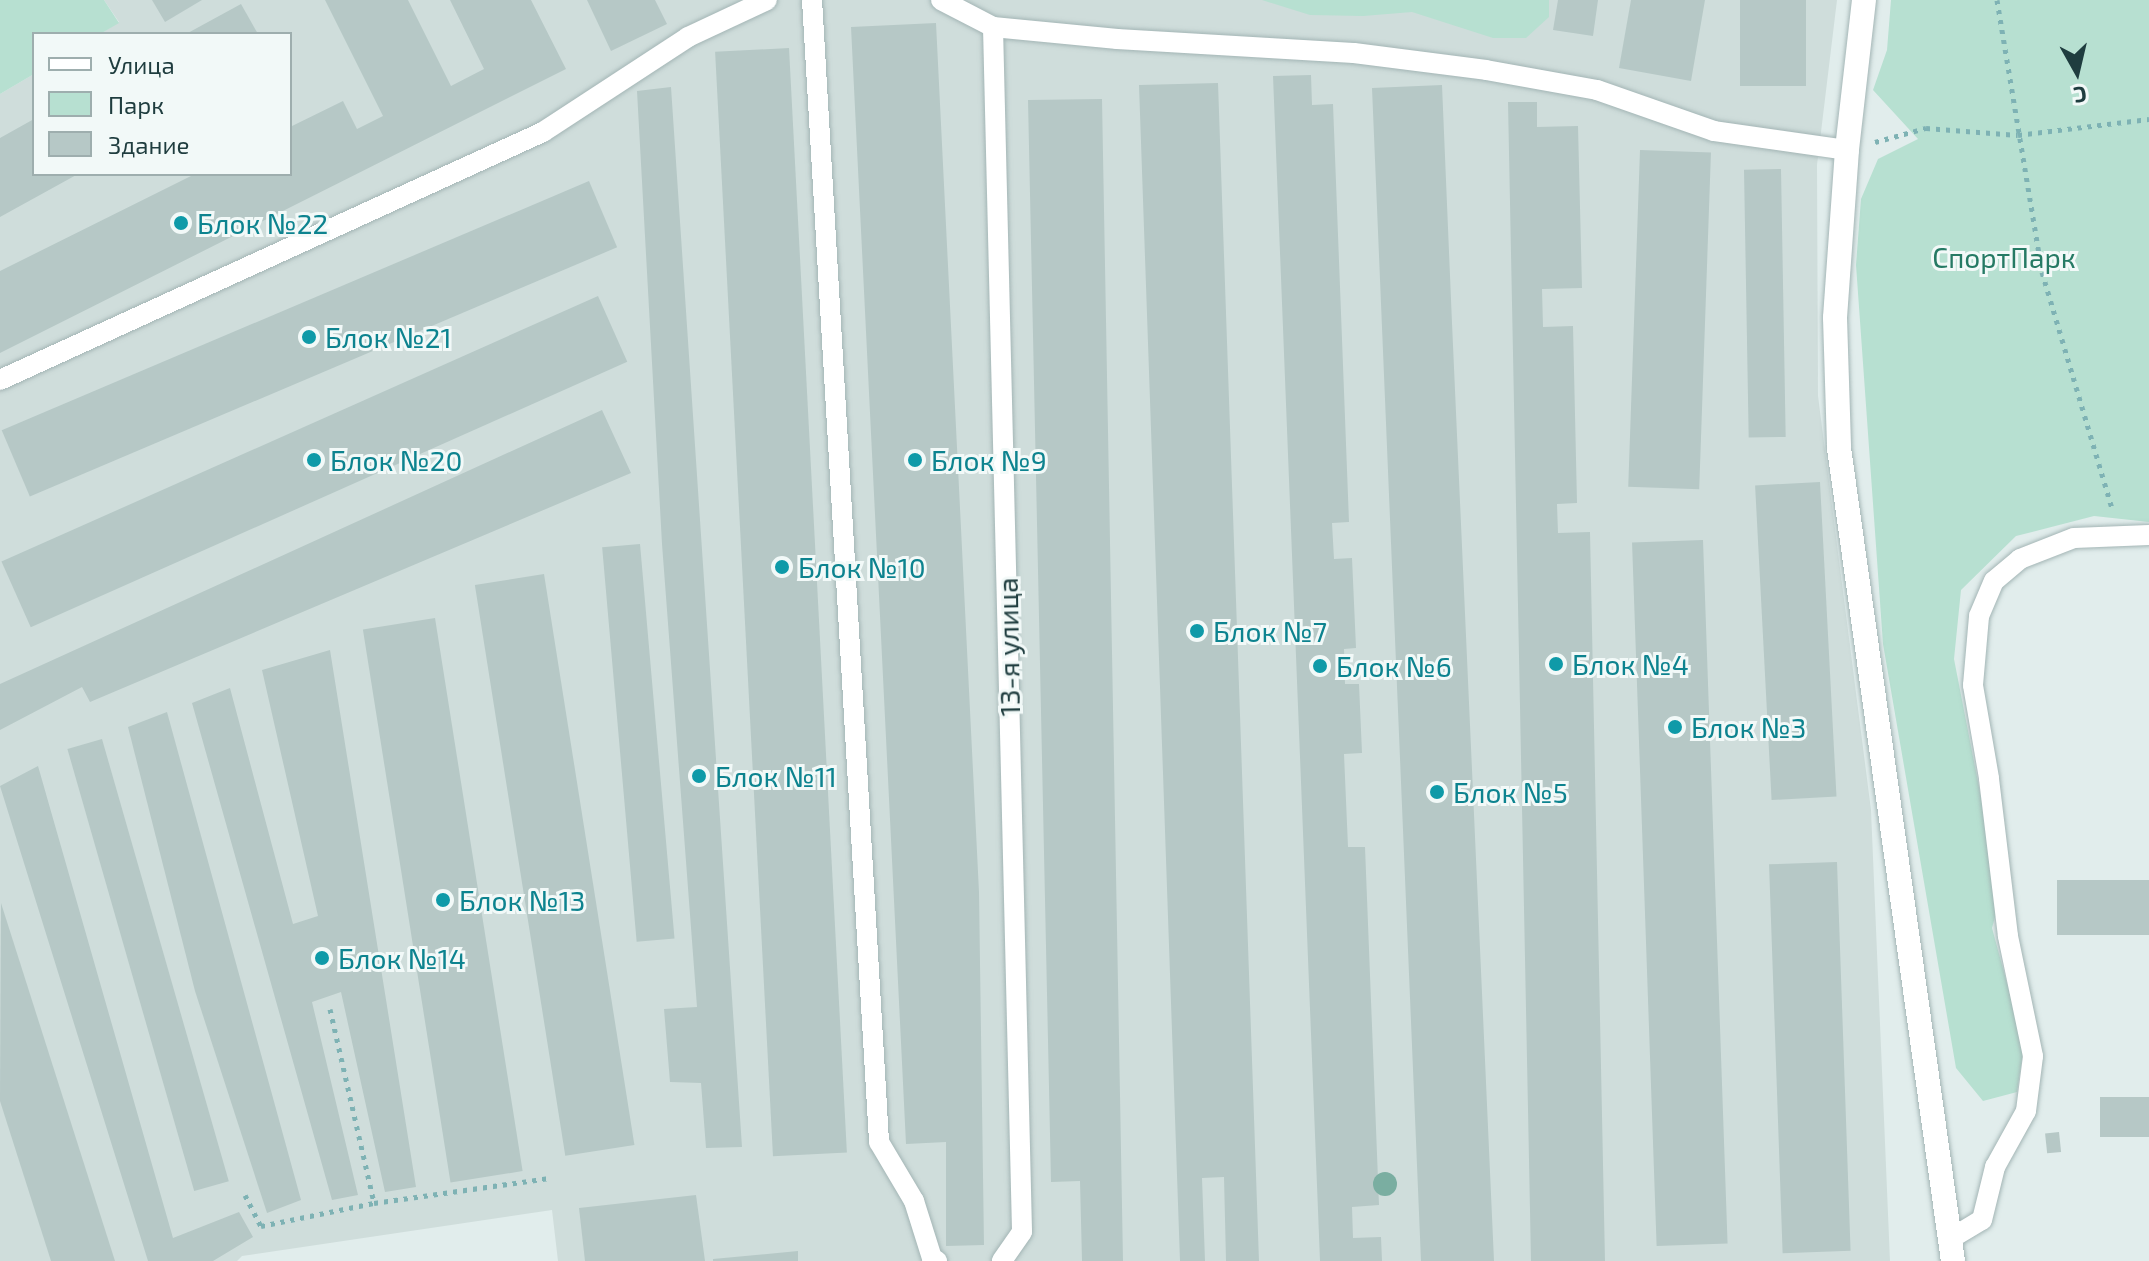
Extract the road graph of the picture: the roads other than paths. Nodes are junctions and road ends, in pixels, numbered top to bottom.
1 (767, 0) edge
2 (812, 0) edge
3 (941, 0) edge
4 (1864, 0) edge
5 (993, 27) junction
6 (1847, 150) junction
7 (0, 380) edge
8 (2149, 535) edge
9 (1951, 1250) edge
10 (937, 1261) edge
11 (1002, 1261) edge

1 - 7 lane
2 - 10 lane
3 - 5 lane
4 - 6 street
5 - 6 lane
5 - 11 lane, 13-я улица
6 - 9 street
8 - 9 lane

